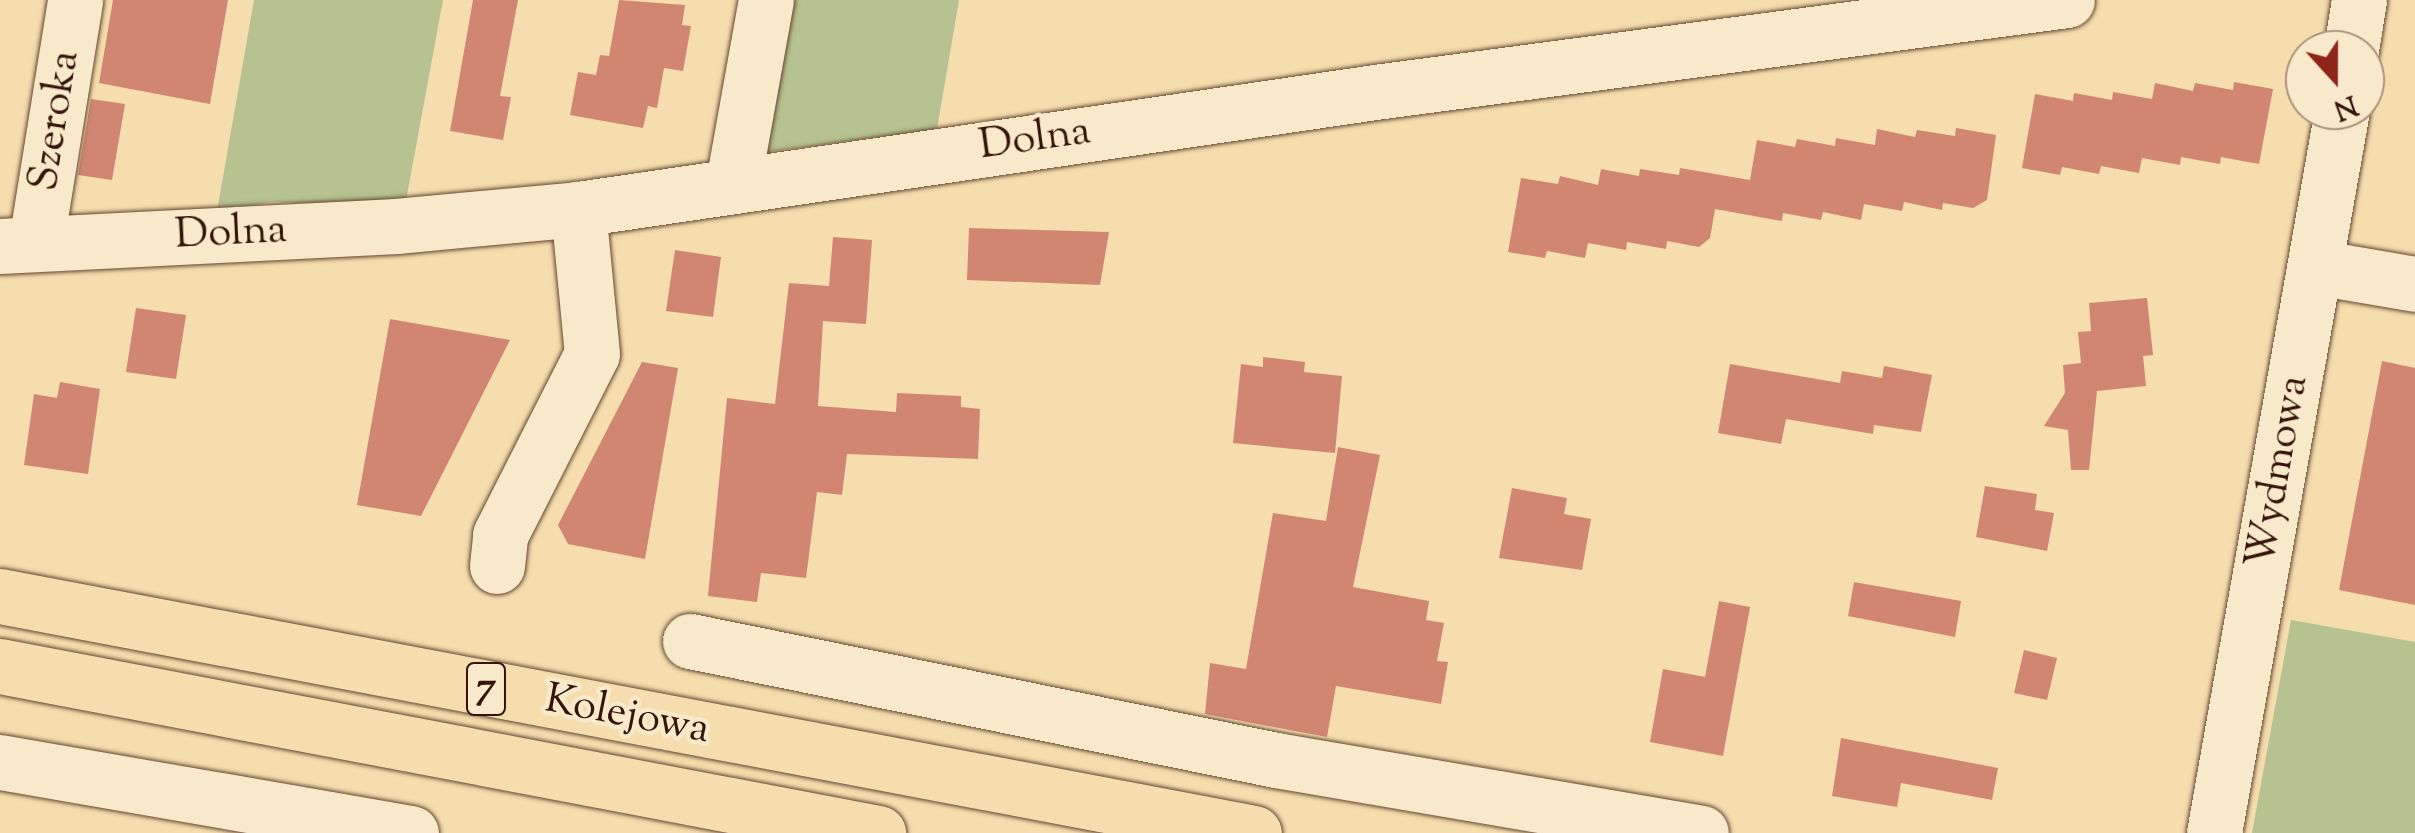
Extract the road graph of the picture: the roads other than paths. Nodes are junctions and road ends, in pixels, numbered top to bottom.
1 (75, 0) edge
2 (766, 0) edge
3 (2359, 0) edge
4 (2034, 2) edge
5 (2354, 30) edge
6 (2339, 130) edge
7 (734, 183) junction
8 (578, 209) junction
9 (18, 244) edge
10 (2316, 267) junction
11 (2415, 284) edge
12 (497, 566) dead end
13 (3, 596) edge
14 (690, 641) dead end
15 (0, 666) edge
16 (0, 677) edge
17 (58, 677) junction
18 (0, 762) edge
19 (411, 833) edge
20 (878, 833) edge
21 (1254, 833) edge
22 (1702, 833) edge
23 (2214, 833) edge

1 - 9 street, Szeroka
2 - 7 street
3 - 5 street
4 - 7 street, Dolna
6 - 10 street, Wydmowa
7 - 8 street, Dolna
8 - 9 street, Dolna
8 - 12 street
10 - 11 street
10 - 23 street, Wydmowa
13 - 21 highway, Kolejowa / 7
14 - 22 street, Kolejowa
15 - 17 highway, Kolejowa / 7
16 - 17 highway
17 - 20 highway, Kolejowa / 7
18 - 19 street

